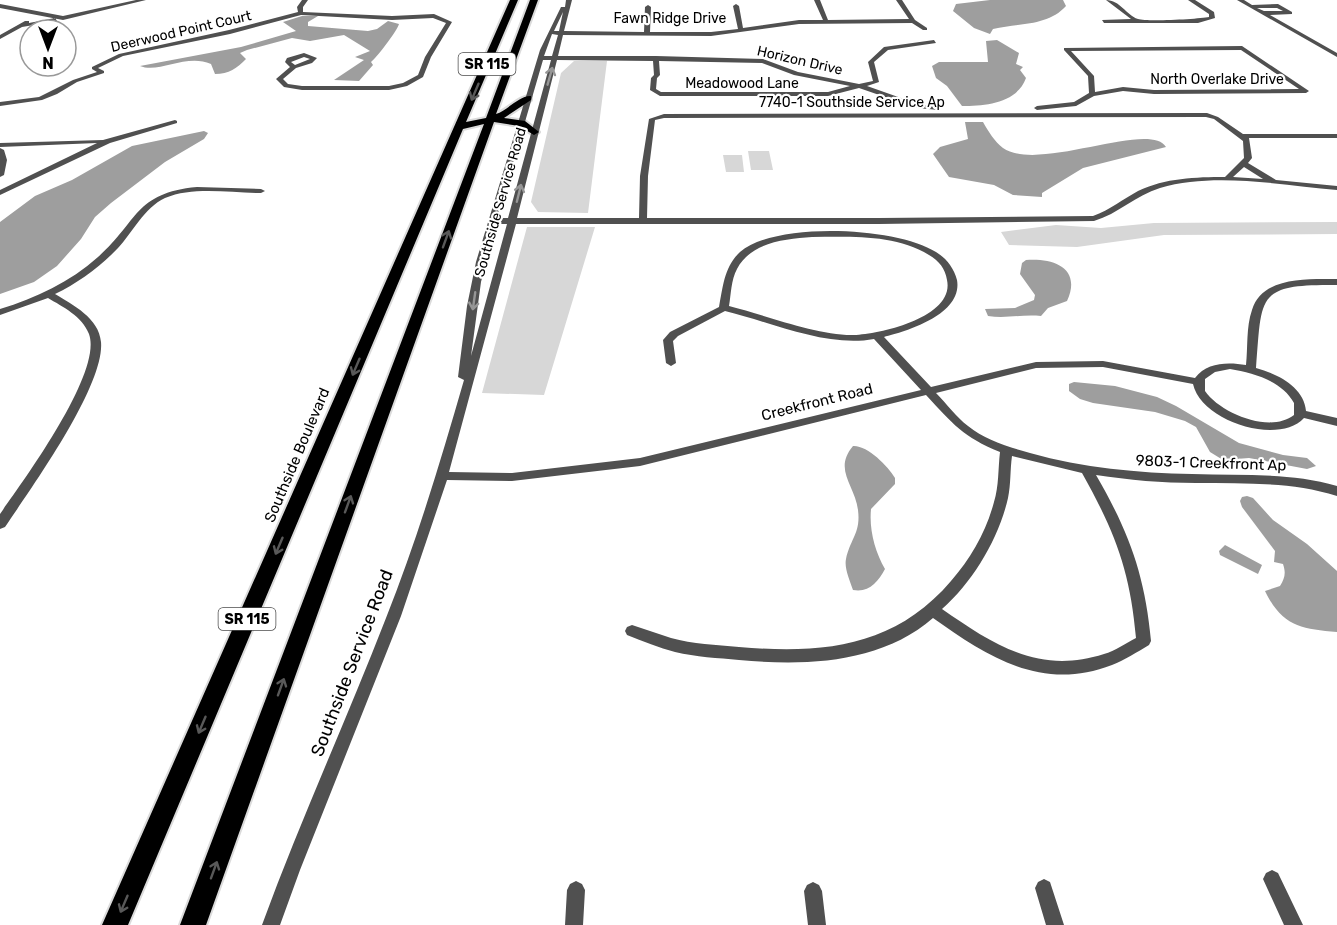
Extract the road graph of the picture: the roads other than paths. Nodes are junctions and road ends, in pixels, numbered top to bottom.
1 (143, 0) edge
2 (305, 0) edge
3 (514, 0) edge
4 (524, 0) edge
5 (534, 0) edge
6 (568, 0) edge
7 (818, 0) edge
8 (899, 0) edge
9 (1109, 0) edge
10 (1191, 0) edge
11 (1240, 0) edge
12 (736, 6) dead end
13 (1251, 6) junction
14 (2, 7) edge
15 (648, 7) dead end
16 (530, 10) junction
17 (301, 13) junction
18 (1262, 13) junction
19 (36, 14) junction
20 (70, 17) junction
21 (32, 18) edge
22 (65, 18) edge
23 (826, 21) junction
24 (914, 21) junction
25 (1104, 21) dead end
26 (1137, 21) junction
27 (18, 29) edge
28 (925, 29) dead end
29 (741, 30) junction
30 (550, 31) junction
31 (562, 31) junction
32 (647, 32) junction
33 (0, 38) edge
34 (934, 42) dead end
35 (1337, 55) edge
36 (543, 58) junction
37 (555, 58) junction
38 (656, 58) junction
39 (294, 67) dead end
40 (863, 87) junction
41 (1092, 94) junction
42 (528, 98) junction
43 (0, 104) edge
44 (490, 120) junction
45 (175, 122) dead end
46 (522, 123) junction
47 (460, 127) junction
48 (534, 132) junction
49 (1244, 136) junction
50 (1337, 136) edge
51 (107, 141) junction
52 (0, 145) edge
53 (0, 150) edge
54 (1244, 164) junction
55 (0, 175) edge
56 (1226, 180) junction
57 (1277, 183) junction
58 (1337, 188) edge
59 (261, 191) dead end
60 (0, 193) edge
61 (493, 221) junction
62 (512, 221) junction
63 (643, 221) junction
64 (1337, 282) edge
65 (49, 295) junction
66 (724, 308) junction
67 (0, 312) edge
68 (877, 336) junction
69 (671, 363) dead end
70 (1251, 370) junction
71 (1198, 382) junction
72 (928, 390) junction
73 (458, 411) junction
74 (1301, 414) junction
75 (1337, 422) edge
76 (1006, 452) junction
77 (1086, 469) junction
78 (442, 476) junction
79 (1337, 491) edge
80 (0, 524) edge
81 (934, 611) junction
82 (632, 631) dead end
83 (1272, 879) dead end
84 (1044, 888) dead end
85 (576, 890) dead end
86 (813, 891) dead end
87 (116, 925) edge
88 (193, 925) edge
89 (271, 925) edge
90 (574, 925) edge
91 (817, 925) edge
92 (1055, 925) edge
93 (1294, 925) edge

1 - 20 street
2 - 17 street
3 -> 47 highway, Southside Boulevard / SR 115
4 - 16 highway
5 - 16 highway, SR 115
6 - 30 street, Southside Service Road
6 - 31 street, Southside Service Road
7 - 23 street
8 - 24 street
9 - 26 street
10 - 26 street
11 - 13 street
12 - 29 street
13 - 18 street
13 - 18 street
14 - 19 street
15 - 32 street
16 - 44 highway, SR 115
17 - 39 street, Deerwood Point Court
17 - 43 street, Deerwood Point Court
18 - 35 street
19 - 20 street
19 - 21 street
20 - 22 street
23 - 24 street, Fawn Ridge Drive
23 - 29 street, Fawn Ridge Drive
24 - 28 street
25 - 26 street
27 - 33 street
29 - 32 street, Fawn Ridge Drive
30 - 31 street, Fawn Ridge Drive
30 - 36 street, Southside Service Road
31 - 32 street, Fawn Ridge Drive
31 - 37 street, Southside Service Road
34 - 40 street
36 - 37 street, Horizon Drive
36 - 42 street, Southside Service Road
37 - 38 street, Horizon Drive
48 -> 37 street, Southside Service Road
38 - 40 street, Horizon Drive
38 - 40 street, Meadowood Lane
40 - 41 street, Horizon Drive
41 - 41 street, North Overlake Drive
42 - 44 highway
42 - 46 street, Southside Service Road
44 - 46 highway
44 - 47 highway
88 -> 44 highway, SR 115
45 - 51 street
46 - 48 highway
46 - 61 street, Southside Service Road
47 -> 87 highway, Southside Boulevard / SR 115
62 -> 48 street, Southside Service Road
49 - 50 street
49 - 54 street
49 - 63 street, 7740-1 Southside Service Ap
51 - 52 street
51 - 60 street
53 - 55 street
54 - 56 street
54 - 57 street
56 - 57 street
56 - 63 street
57 - 58 street
59 - 65 street
61 - 62 street
61 -> 73 street, Southside Service Road
62 - 63 street
62 - 73 street, Southside Service Road
64 - 70 street
65 - 67 street
65 - 80 street
66 - 68 street
66 - 68 street
66 - 69 street
68 - 72 street, 9803-1 Creekfront Ap
70 - 71 street
70 - 74 street
71 - 72 street, Creekfront Road
71 - 74 street
72 - 76 street, 9803-1 Creekfront Ap
72 - 78 street, Creekfront Road
73 - 78 street, Southside Service Road
74 - 75 street
76 - 77 street, 9803-1 Creekfront Ap
76 - 81 street
77 - 79 street, 9803-1 Creekfront Ap
77 - 81 street
78 - 89 street, Southside Service Road
81 - 82 street
83 - 93 street
84 - 92 street
85 - 90 street
86 - 91 street

